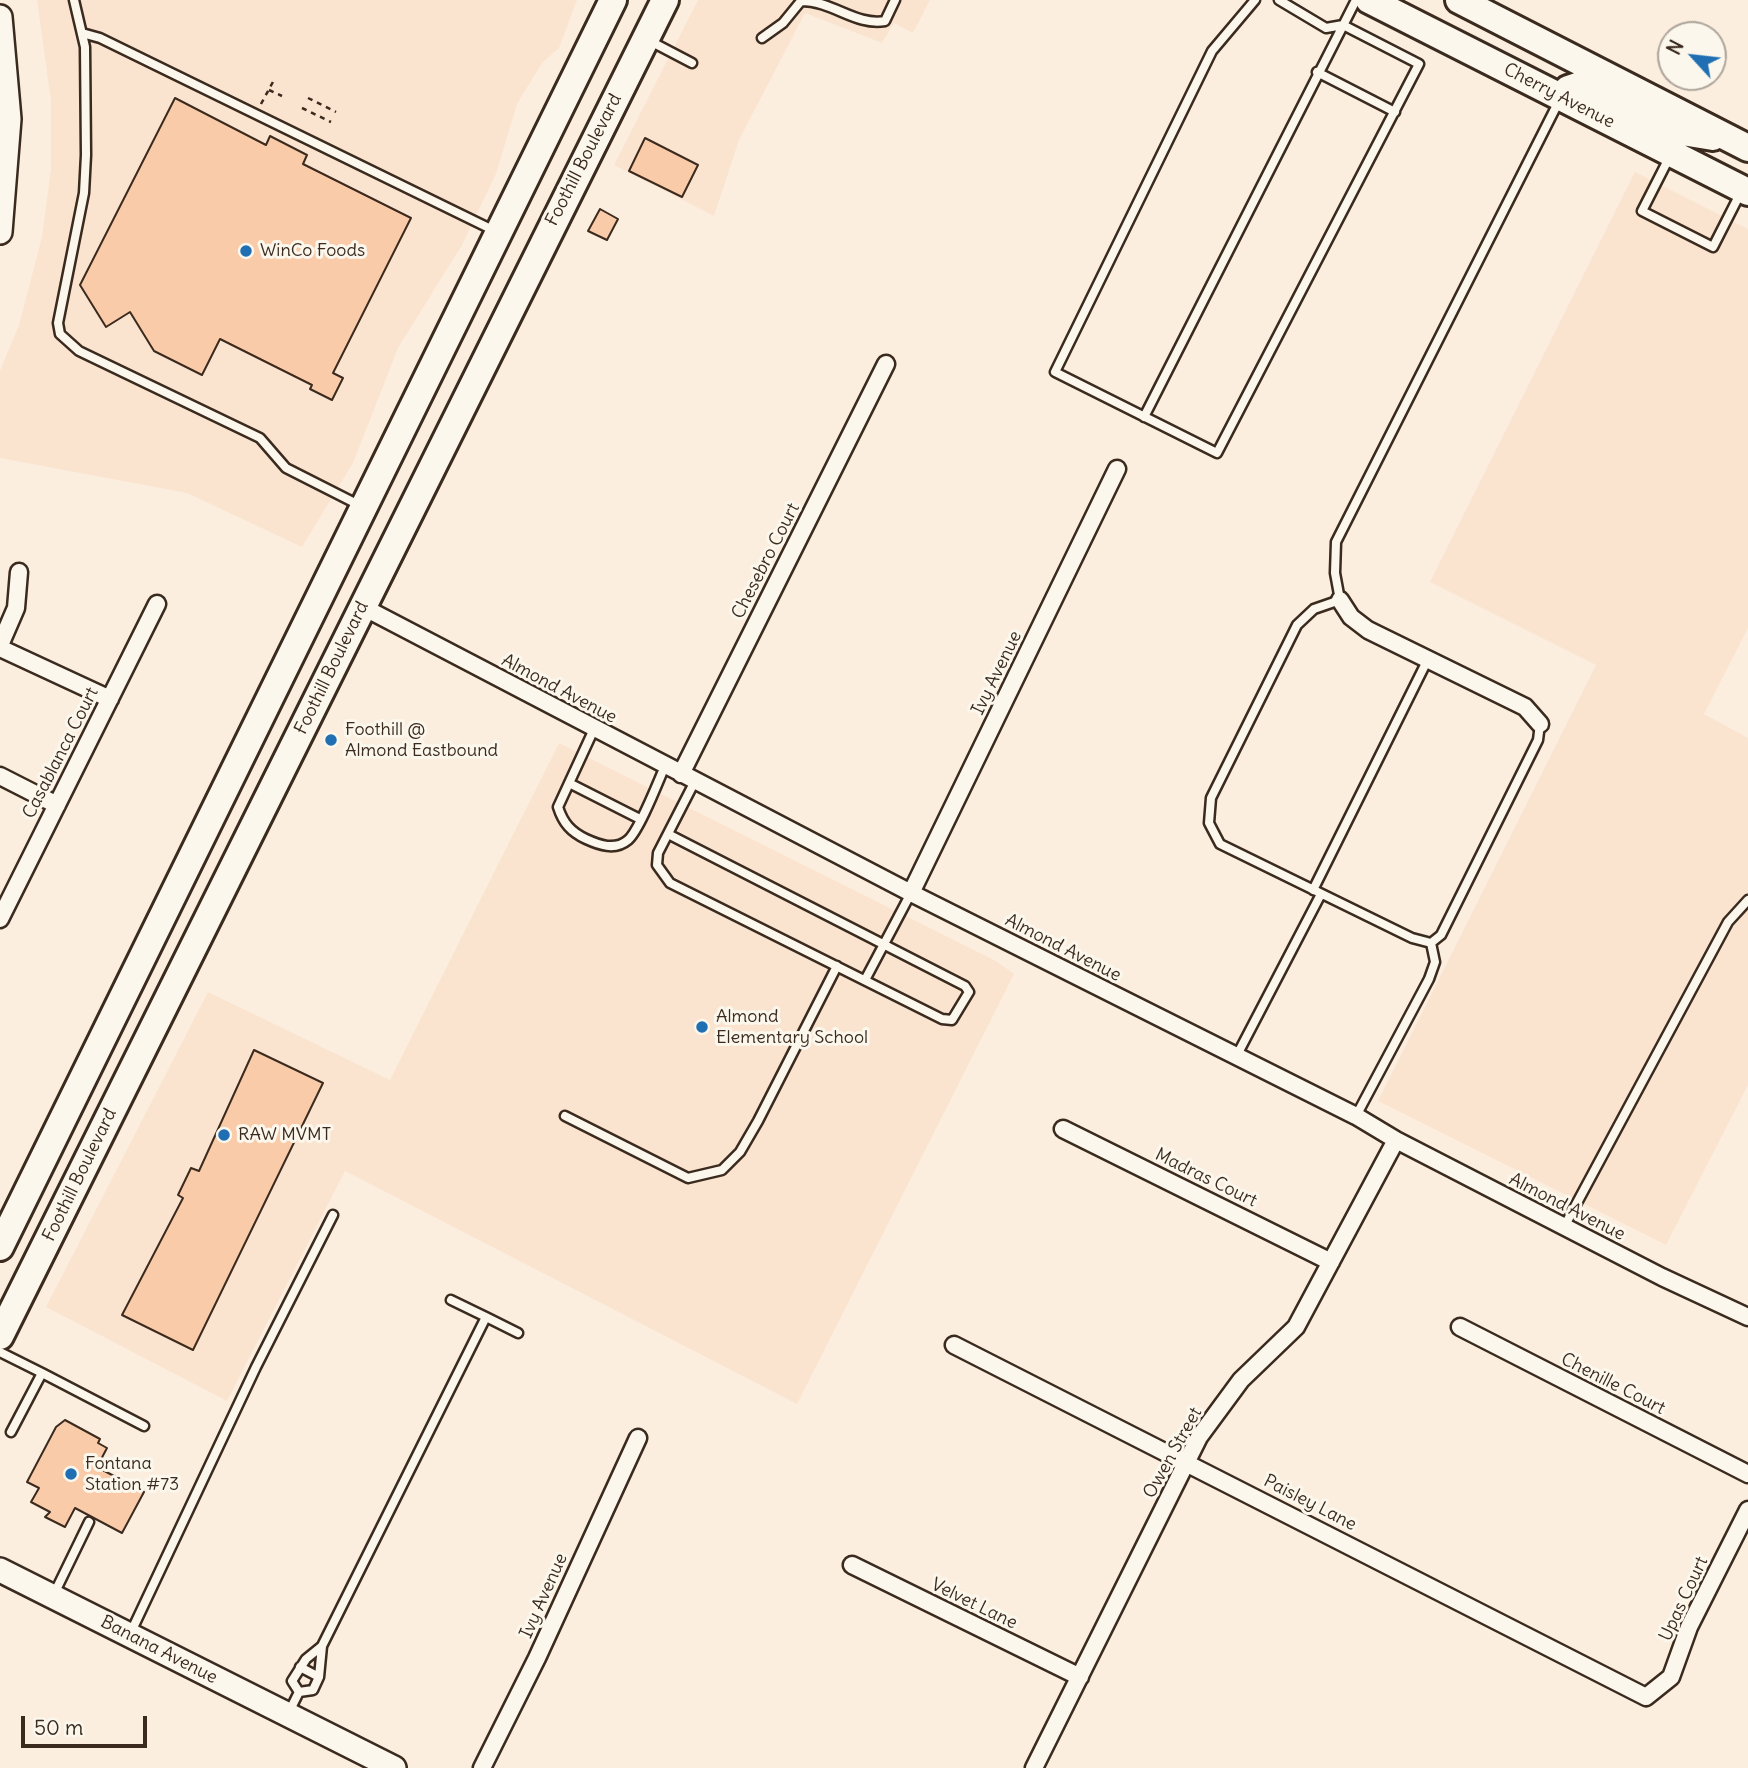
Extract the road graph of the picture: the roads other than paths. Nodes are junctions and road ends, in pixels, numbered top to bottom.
1 (74, 0) edge
2 (613, 0) edge
3 (665, 0) edge
4 (895, 0) edge
5 (1255, 0) edge
6 (1279, 0) edge
7 (1356, 0) edge
8 (1369, 0) edge
9 (1459, 0) edge
10 (0, 17) edge
11 (1343, 25) junction
12 (82, 33) junction
13 (762, 37) dead end
14 (645, 39) junction
15 (692, 63) dead end
16 (1317, 72) junction
17 (1561, 97) junction
18 (1395, 112) junction
19 (1737, 142) edge
20 (1672, 153) junction
21 (1745, 191) edge
22 (0, 232) edge
23 (501, 234) junction
24 (886, 364) dead end
25 (456, 417) junction
26 (1144, 417) junction
27 (1117, 469) dead end
28 (365, 509) junction
29 (19, 572) dead end
30 (1340, 600) junction
31 (157, 604) dead end
32 (363, 607) junction
33 (0, 647) edge
34 (1427, 659) junction
35 (110, 699) junction
36 (1540, 724) joint
37 (594, 729) junction
38 (665, 766) junction
39 (0, 776) edge
40 (688, 778) junction
41 (569, 783) junction
42 (57, 805) junction
43 (640, 819) junction
44 (668, 834) junction
45 (1317, 892) junction
46 (911, 893) junction
47 (1748, 900) edge
48 (0, 919) edge
49 (1431, 943) junction
50 (884, 944) junction
51 (837, 966) junction
52 (865, 980) junction
53 (1236, 1057) junction
54 (565, 1116) dead end
55 (1356, 1116) junction
56 (1063, 1129) dead end
57 (1396, 1140) junction
58 (333, 1215) dead end
59 (1564, 1227) junction
60 (0, 1247) edge
61 (1331, 1262) junction
62 (451, 1300) dead end
63 (486, 1317) junction
64 (1748, 1317) edge
65 (1460, 1327) dead end
66 (518, 1334) dead end
67 (0, 1336) edge
68 (954, 1345) dead end
69 (0, 1352) edge
70 (42, 1373) junction
71 (144, 1426) dead end
72 (11, 1432) dead end
73 (638, 1438) dead end
74 (1186, 1461) junction
75 (1748, 1475) edge
76 (1748, 1510) edge
77 (89, 1522) dead end
78 (852, 1565) dead end
79 (0, 1570) edge
80 (52, 1596) junction
81 (130, 1635) junction
82 (322, 1646) junction
83 (300, 1667) junction
84 (319, 1677) junction
85 (1080, 1677) junction
86 (299, 1692) junction
87 (1647, 1697) joint
88 (288, 1715) junction
89 (394, 1768) edge
90 (482, 1768) edge
91 (1034, 1768) edge

1 - 12 lane
2 - 23 main road
3 - 14 main road, Foothill Boulevard
4 - 13 lane
5 - 26 lane
6 - 11 lane
7 - 11 lane
8 - 17 main road, Cherry Avenue
9 - 19 main road
10 - 22 street
11 - 16 lane
11 - 18 lane
12 - 23 lane
12 - 28 lane
14 - 15 lane
14 - 25 main road, Foothill Boulevard
16 - 18 lane
16 - 26 lane
17 - 19 main road
17 - 20 main road, Cherry Avenue
17 - 30 lane
18 - 26 lane
20 - 21 main road, Cherry Avenue
20 - 21 lane
23 - 25 main road
23 - 28 main road
24 - 40 street, Chesebro Court
25 - 32 main road, Foothill Boulevard
27 - 46 street, Ivy Avenue
28 - 60 main road
29 - 33 street
30 - 34 street
30 - 45 lane
31 - 35 street, Casablanca Court
32 - 37 street, Almond Avenue
32 - 67 main road, Foothill Boulevard
33 - 35 street
34 - 36 street
34 - 45 lane
35 - 42 street, Casablanca Court
36 - 49 lane
37 - 38 street, Almond Avenue
37 - 41 lane
38 - 40 street, Almond Avenue
38 - 43 lane
39 - 42 street
40 - 44 lane
40 - 46 street, Almond Avenue
41 - 43 lane
41 - 43 lane
42 - 48 street, Casablanca Court
44 - 50 lane
44 - 51 lane
45 - 49 lane
45 - 53 lane
46 - 50 lane
46 - 53 street, Almond Avenue
47 - 59 lane
49 - 55 lane
50 - 52 lane
50 - 52 lane
51 - 52 lane
51 - 54 lane
53 - 55 street, Almond Avenue
55 - 57 street, Almond Avenue
56 - 61 street, Madras Court
57 - 59 street, Almond Avenue
57 - 61 street, Owen Street
58 - 81 lane
59 - 64 street, Almond Avenue
61 - 74 street, Owen Street
62 - 63 lane
63 - 66 lane
63 - 82 lane
65 - 75 street, Chenille Court
68 - 74 street, Paisley Lane
69 - 70 lane
70 - 71 lane
70 - 72 lane
73 - 90 street, Ivy Avenue
74 - 85 street, Owen Street
74 - 87 street, Paisley Lane
76 - 87 street, Upas Court
77 - 80 lane
78 - 85 street, Velvet Lane
79 - 80 street, Banana Avenue
80 - 81 street, Banana Avenue
81 - 88 street, Banana Avenue
82 - 83 lane
82 - 84 lane
83 - 84 lane
83 - 86 lane
84 - 86 lane
85 - 91 street, Owen Street
86 - 88 lane
88 - 89 street, Banana Avenue

